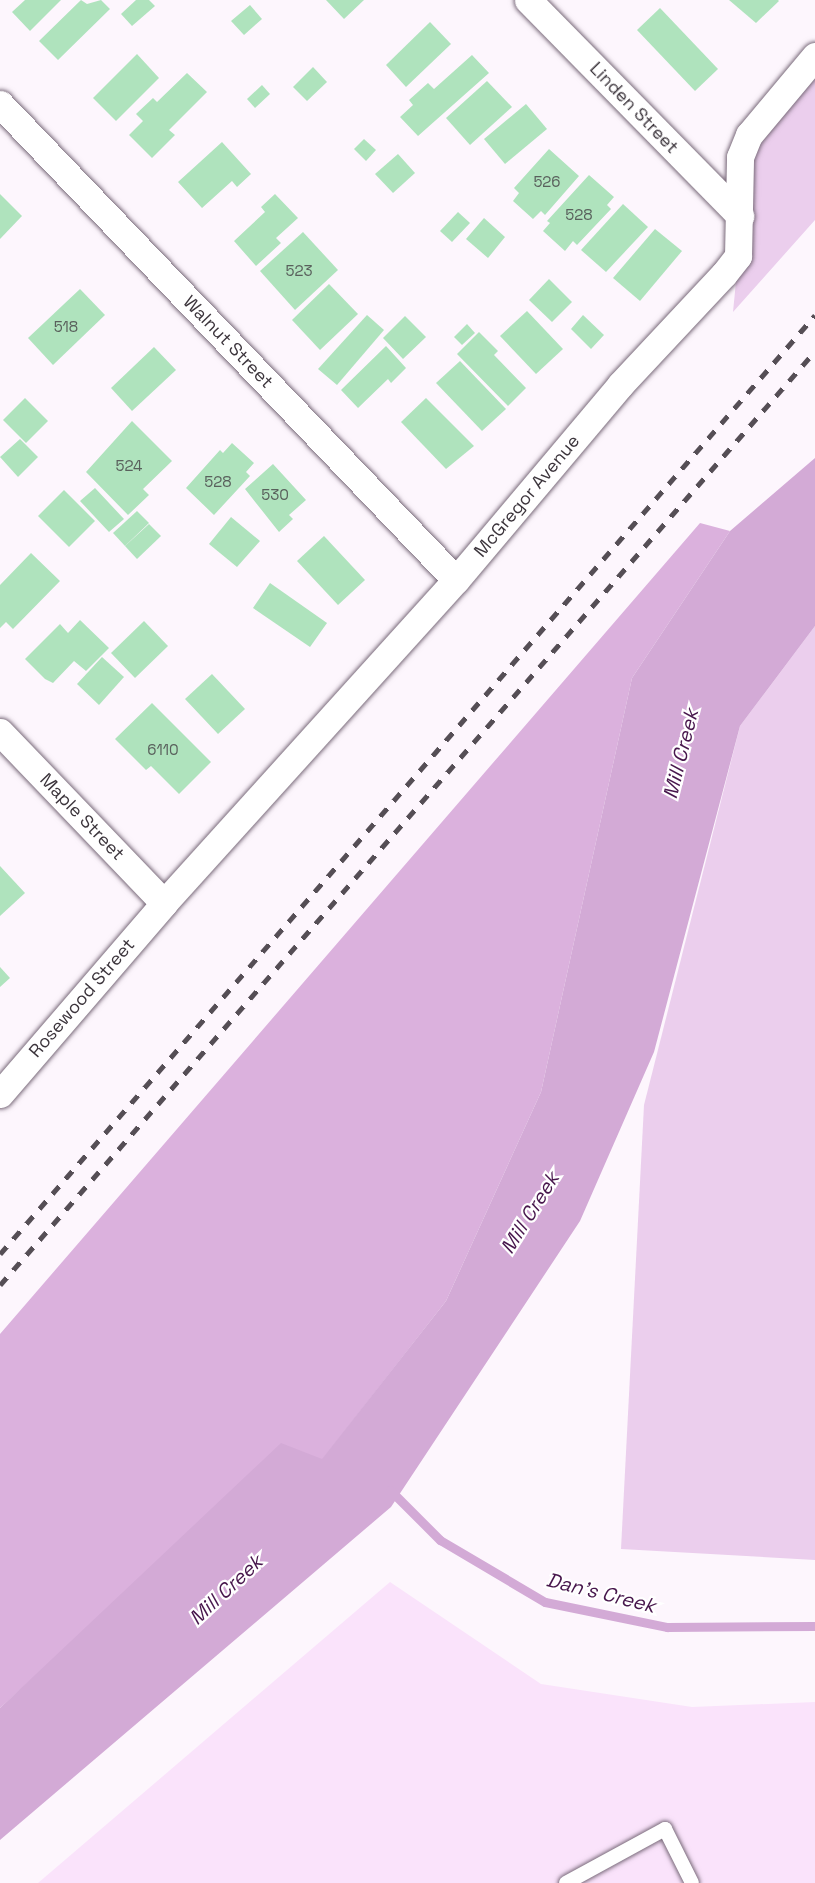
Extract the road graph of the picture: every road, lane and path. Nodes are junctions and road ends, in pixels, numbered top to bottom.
1 (528, 0) edge
2 (815, 56) edge
3 (0, 104) edge
4 (740, 216) junction
5 (456, 580) junction
6 (0, 732) edge
7 (164, 903) junction
8 (0, 1094) edge
9 (566, 1883) edge
10 (693, 1883) edge

1 - 4 street, Linden Street
2 - 4 street, McGregor Avenue
3 - 5 street, Walnut Street
4 - 5 street, McGregor Avenue
5 - 7 street, McGregor Avenue
6 - 7 street, Maple Street
7 - 8 street, Rosewood Street
9 - 10 lane

